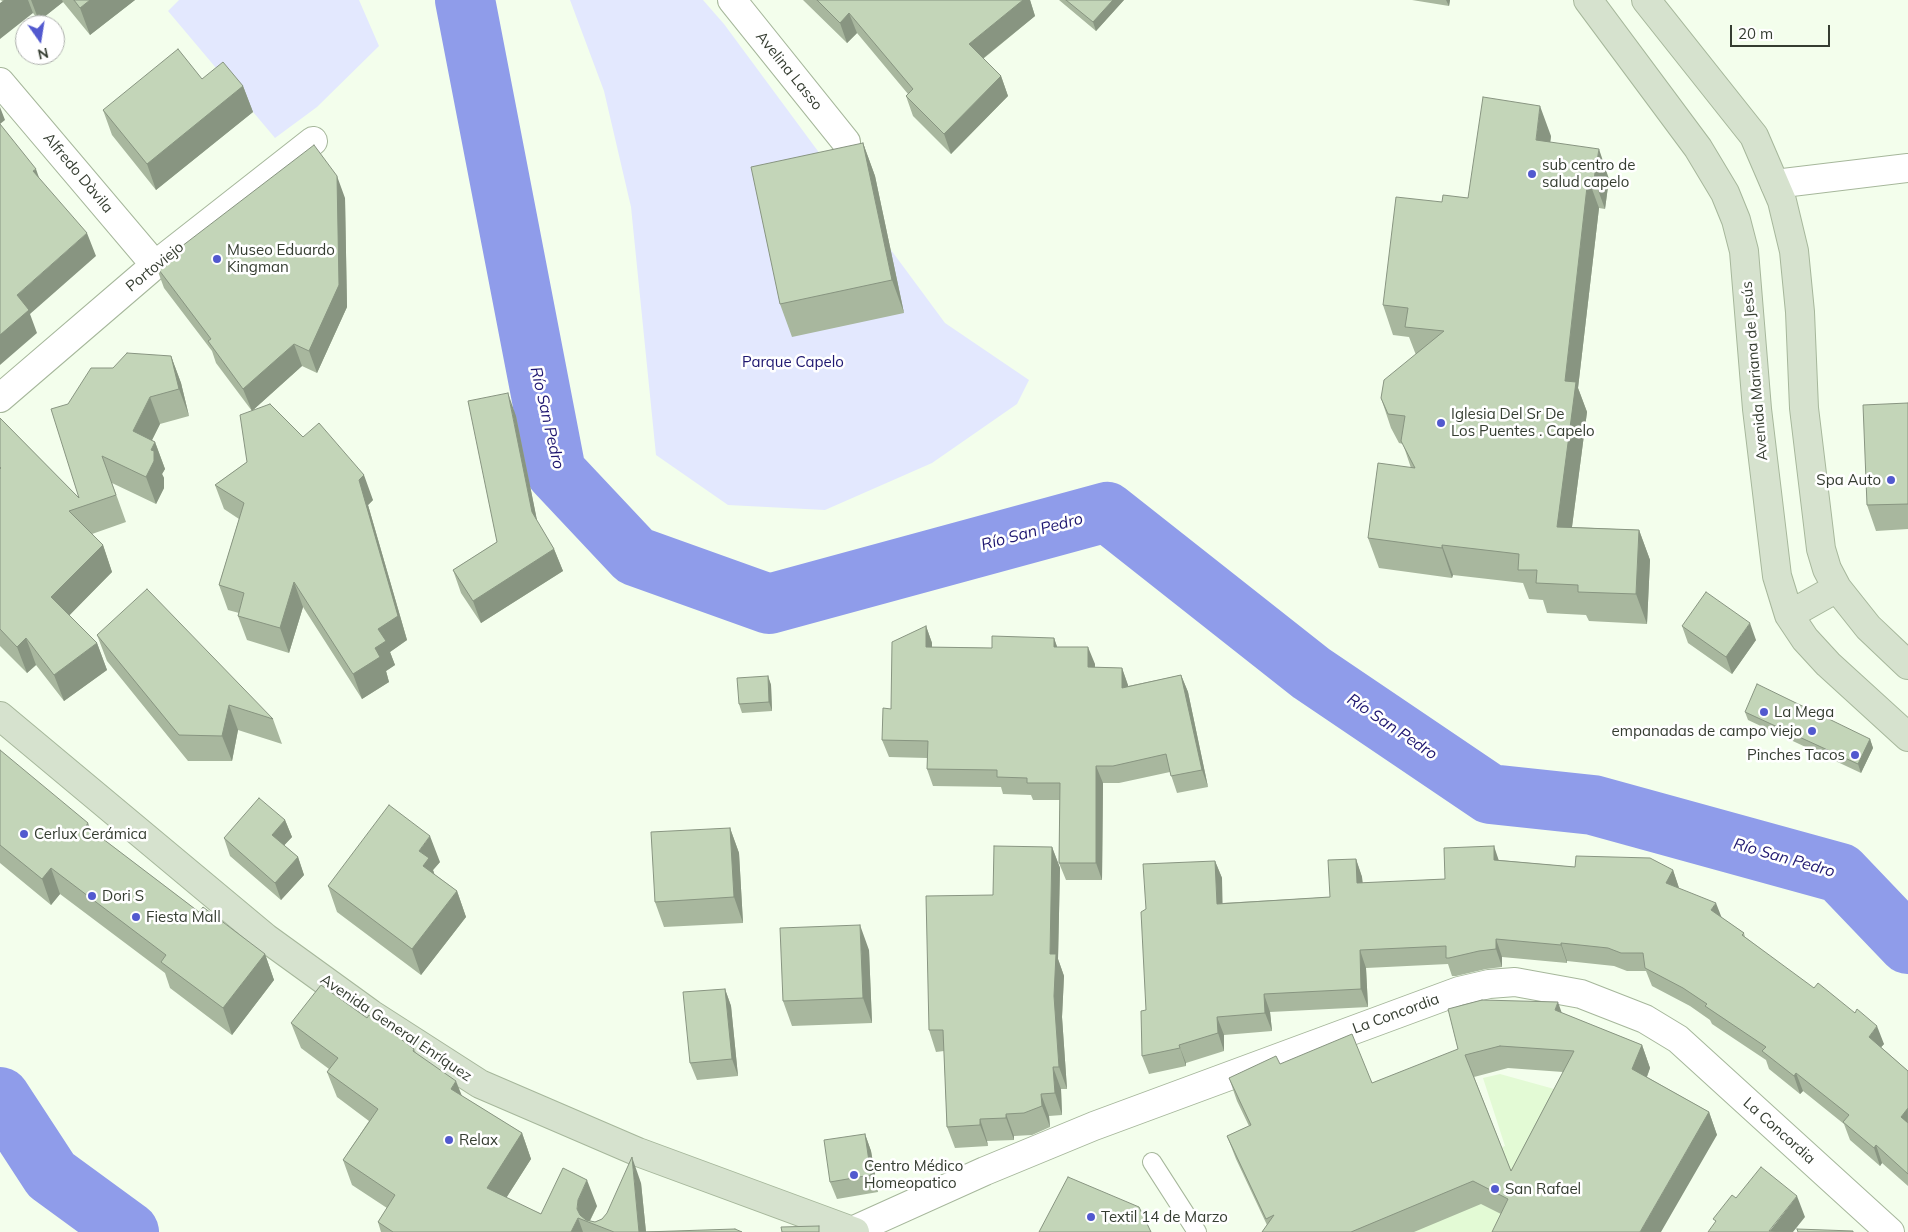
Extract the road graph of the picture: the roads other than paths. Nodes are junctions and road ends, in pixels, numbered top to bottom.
1 (732, 0) edge
2 (1588, 0) edge
3 (1646, 0) edge
4 (0, 82) edge
5 (314, 141) dead end
6 (846, 142) dead end
7 (1908, 168) edge
8 (1775, 184) junction
9 (155, 265) junction
10 (0, 398) edge
11 (1836, 588) junction
12 (1790, 615) junction
13 (1908, 665) edge
14 (0, 716) edge
15 (1908, 737) edge
16 (638, 1152) junction
17 (1152, 1162) dead end
18 (626, 1176) edge
19 (854, 1231) edge
20 (1197, 1232) edge
21 (1890, 1232) edge

1 - 6 street, Avelina Lasso
2 - 12 street, Avenida Mariana de Jesús
3 - 8 street
4 - 9 street, Alfredo Dàvila
5 - 9 street, Portoviejo
7 - 8 street
8 - 11 street
9 - 10 street, Portoviejo
11 - 12 street
11 - 13 street
12 - 15 street, Avenida Mariana de Jesús
14 - 16 street, Avenida General Enríquez
16 - 18 street
16 - 19 street, Avenida General Enríquez
17 - 20 lane
19 - 21 street, La Concordia

